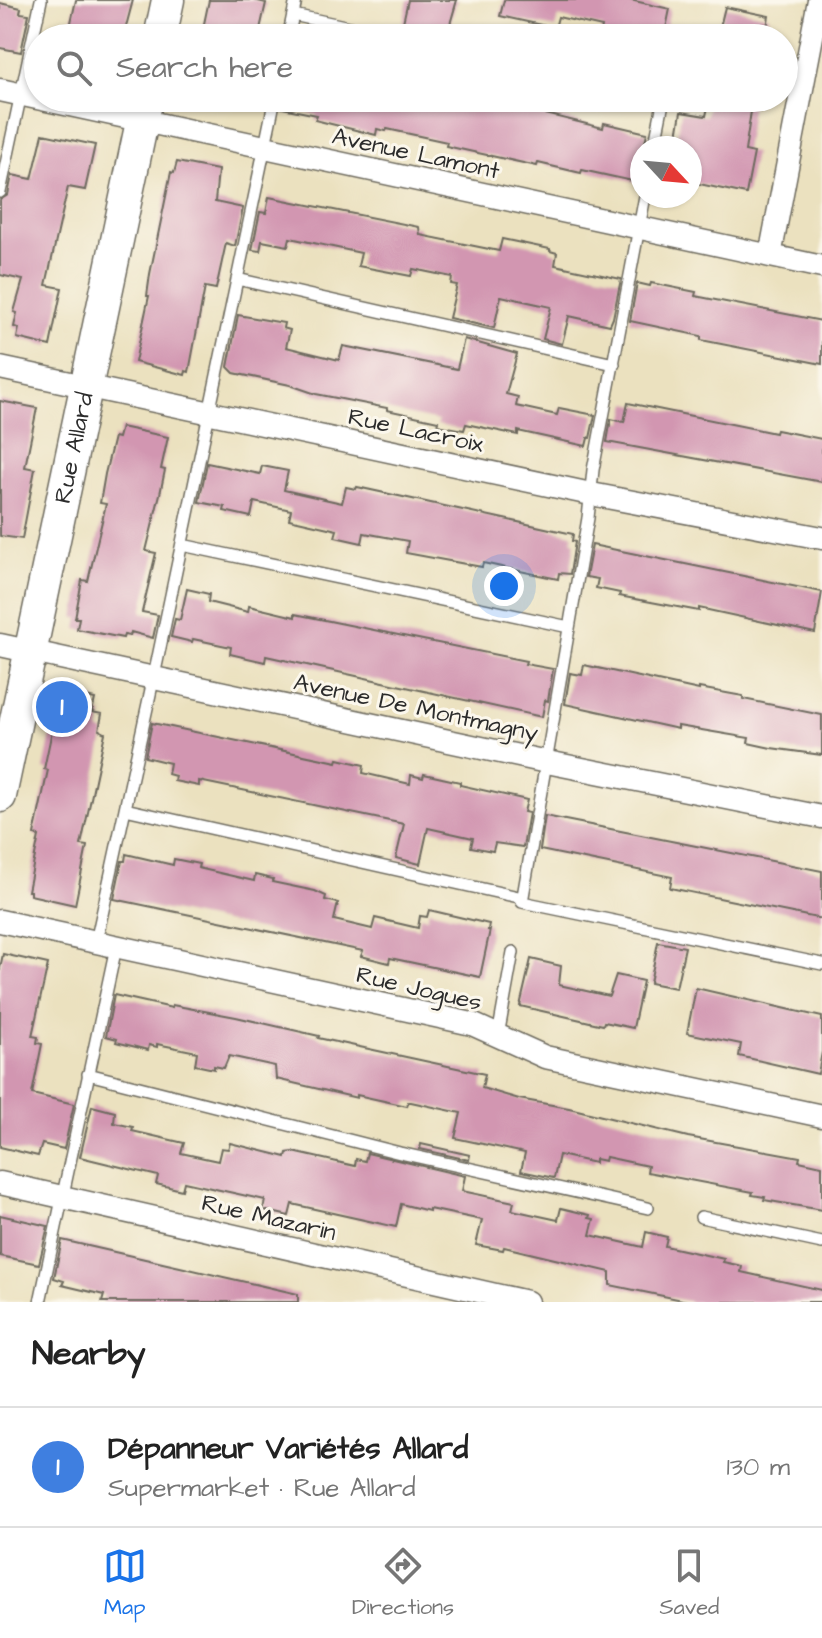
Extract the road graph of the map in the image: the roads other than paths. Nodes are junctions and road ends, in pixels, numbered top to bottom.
1 (41, 0) edge
2 (168, 0) edge
3 (296, 0) edge
4 (819, 0) edge
5 (293, 15) junction
6 (33, 24) edge
7 (163, 24) edge
8 (291, 24) edge
9 (335, 24) edge
10 (24, 51) edge
11 (10, 93) edge
12 (798, 110) edge
13 (144, 112) edge
14 (154, 112) edge
15 (272, 112) edge
16 (661, 112) edge
17 (798, 112) edge
18 (656, 136) edge
19 (265, 147) junction
20 (0, 192) edge
21 (643, 208) edge
22 (640, 228) junction
23 (770, 256) junction
24 (822, 267) edge
25 (237, 279) junction
26 (614, 364) junction
27 (0, 368) edge
28 (86, 388) junction
29 (210, 412) junction
30 (591, 494) junction
31 (822, 538) edge
32 (182, 545) junction
33 (569, 627) junction
34 (15, 648) edge
35 (154, 678) junction
36 (547, 762) junction
37 (0, 796) edge
38 (125, 809) junction
39 (822, 817) edge
40 (523, 898) junction
41 (0, 921) edge
42 (106, 944) junction
43 (513, 952) dead end
44 (822, 964) edge
45 (498, 1036) junction
46 (88, 1074) junction
47 (822, 1116) edge
48 (0, 1183) edge
49 (62, 1196) junction
50 (648, 1208) dead end
51 (701, 1217) dead end
52 (822, 1243) edge
53 (40, 1302) edge
54 (527, 1302) edge

1 - 6 lane
2 - 7 street
3 - 5 lane
4 - 12 street
5 - 8 lane
5 - 9 lane
10 - 11 lane
11 - 20 lane
13 - 28 street, Rue Allard
14 - 19 street, Avenue Lamont
15 - 19 lane
16 - 18 lane
17 - 23 street
19 - 22 street, Avenue Lamont
19 - 25 lane
21 - 22 lane
22 - 23 street, Avenue Lamont
22 - 26 lane
23 - 24 street, Avenue Lamont
25 - 26 lane
25 - 29 lane
26 - 30 lane
27 - 28 street, Rue Lacroix
28 - 29 street, Rue Lacroix
28 - 34 street, Rue Allard
29 - 30 street, Rue Lacroix
29 - 32 lane
30 - 31 street, Rue Lacroix
30 - 33 lane
32 - 33 lane
32 - 35 lane
33 - 36 lane
34 - 35 street, Avenue De Montmagny
34 - 37 street, Rue Allard
35 - 36 street, Avenue De Montmagny
35 - 38 lane
36 - 39 street, Avenue De Montmagny
36 - 40 lane
38 - 40 lane
38 - 42 lane
40 - 44 lane
41 - 42 street, Rue Jogues
42 - 45 street, Rue Jogues
42 - 46 lane
43 - 45 lane
45 - 47 street, Rue Jogues
46 - 49 lane
46 - 50 lane
48 - 49 street, Rue Mazarin
49 - 53 lane
49 - 54 street, Rue Mazarin
51 - 52 lane

